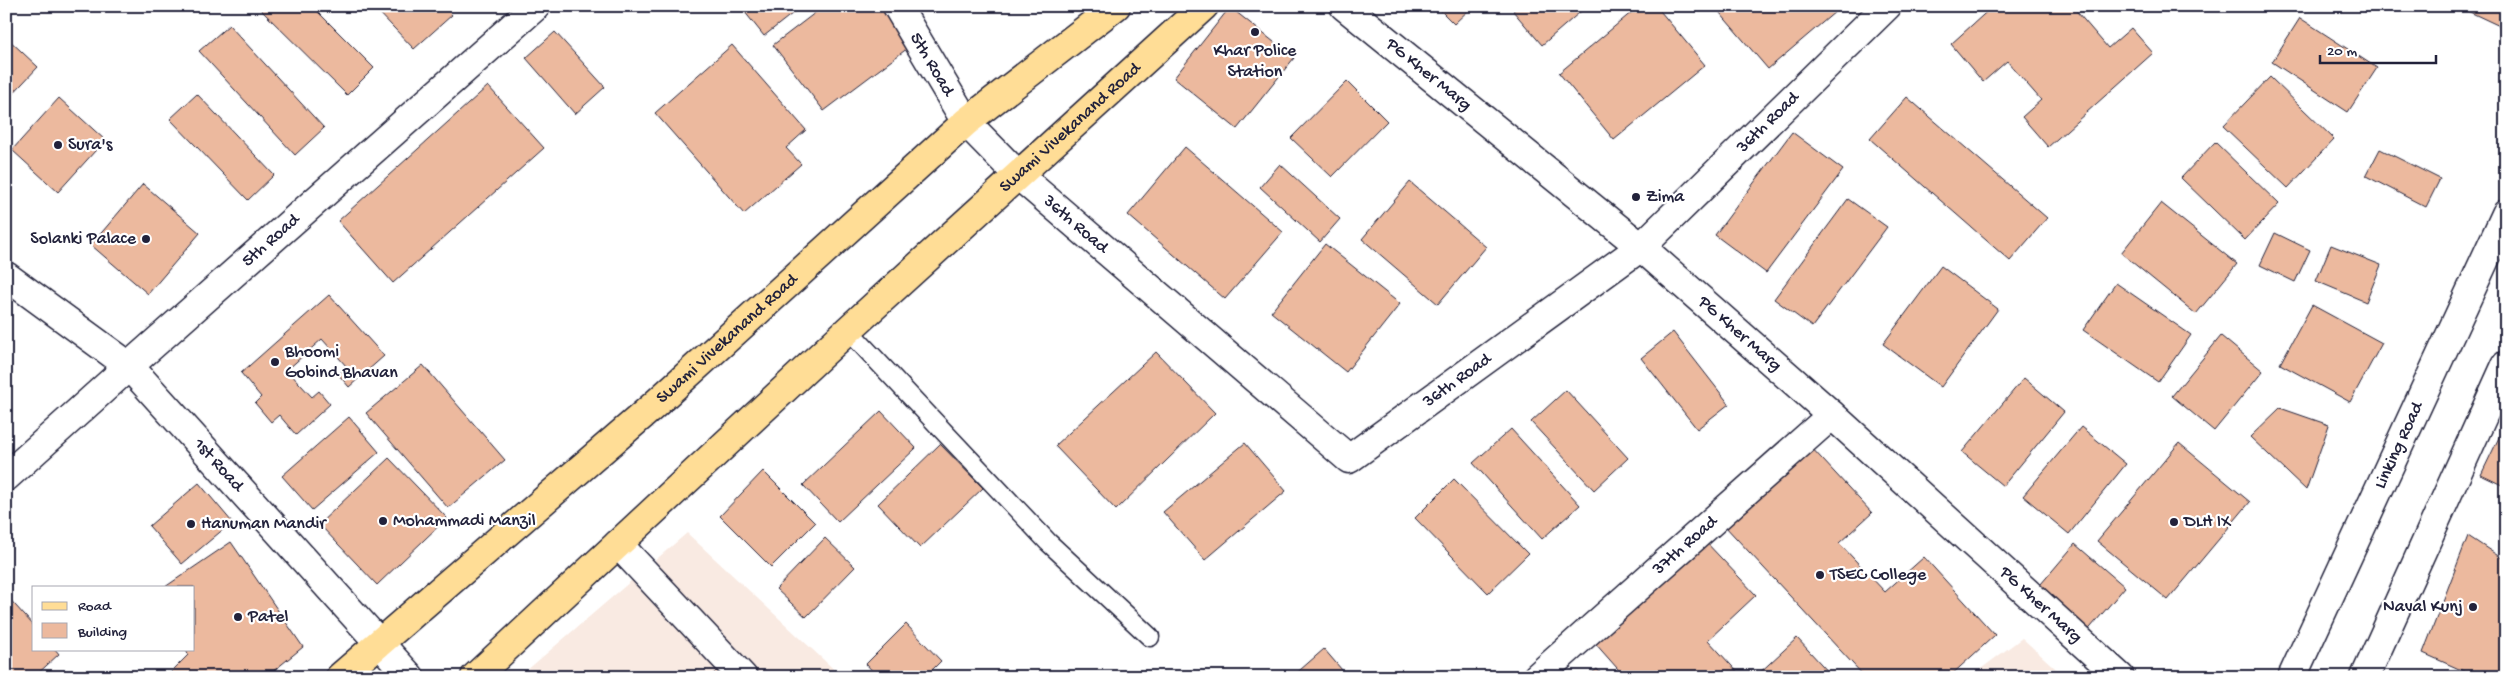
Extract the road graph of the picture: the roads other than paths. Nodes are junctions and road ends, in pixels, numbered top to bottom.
1 (536, 6) edge
2 (897, 6) edge
3 (1116, 6) edge
4 (1204, 6) edge
5 (1344, 6) edge
6 (1886, 6) edge
7 (966, 122) junction
8 (1018, 175) junction
9 (2506, 214) edge
10 (1640, 247) junction
11 (6, 276) edge
12 (848, 330) junction
13 (2506, 365) edge
14 (128, 366) junction
15 (1832, 415) junction
16 (6, 477) edge
17 (618, 544) junction
18 (1150, 637) dead end
19 (380, 642) junction
20 (340, 677) edge
21 (410, 677) edge
22 (475, 677) edge
23 (743, 677) edge
24 (1537, 677) edge
25 (2120, 677) edge
26 (2292, 677) edge
27 (2366, 677) edge

1 - 14 street, 5th Road
2 - 7 street, 5th Road
3 - 7 main road, Swami Vivekanand Road
4 - 8 main road, Swami Vivekanand Road
5 - 10 street, PG Kher Marg
6 - 10 street, 36th Road
7 - 8 street, 5th Road
7 - 19 main road, Swami Vivekanand Road
8 - 10 street, 36th Road
8 - 12 main road, Swami Vivekanand Road
9 - 26 street, Linking Road
10 - 15 street, PG Kher Marg
11 - 14 street, 1st Road
12 - 17 main road, Swami Vivekanand Road
12 - 18 lane
13 - 27 street
14 - 16 street, 5th Road
14 - 19 street, 1st Road
15 - 24 street, 37th Road
15 - 25 street, PG Kher Marg
17 - 22 main road, Swami Vivekanand Road
17 - 23 street
19 - 20 main road, Swami Vivekanand Road
19 - 21 street, 1st Road

